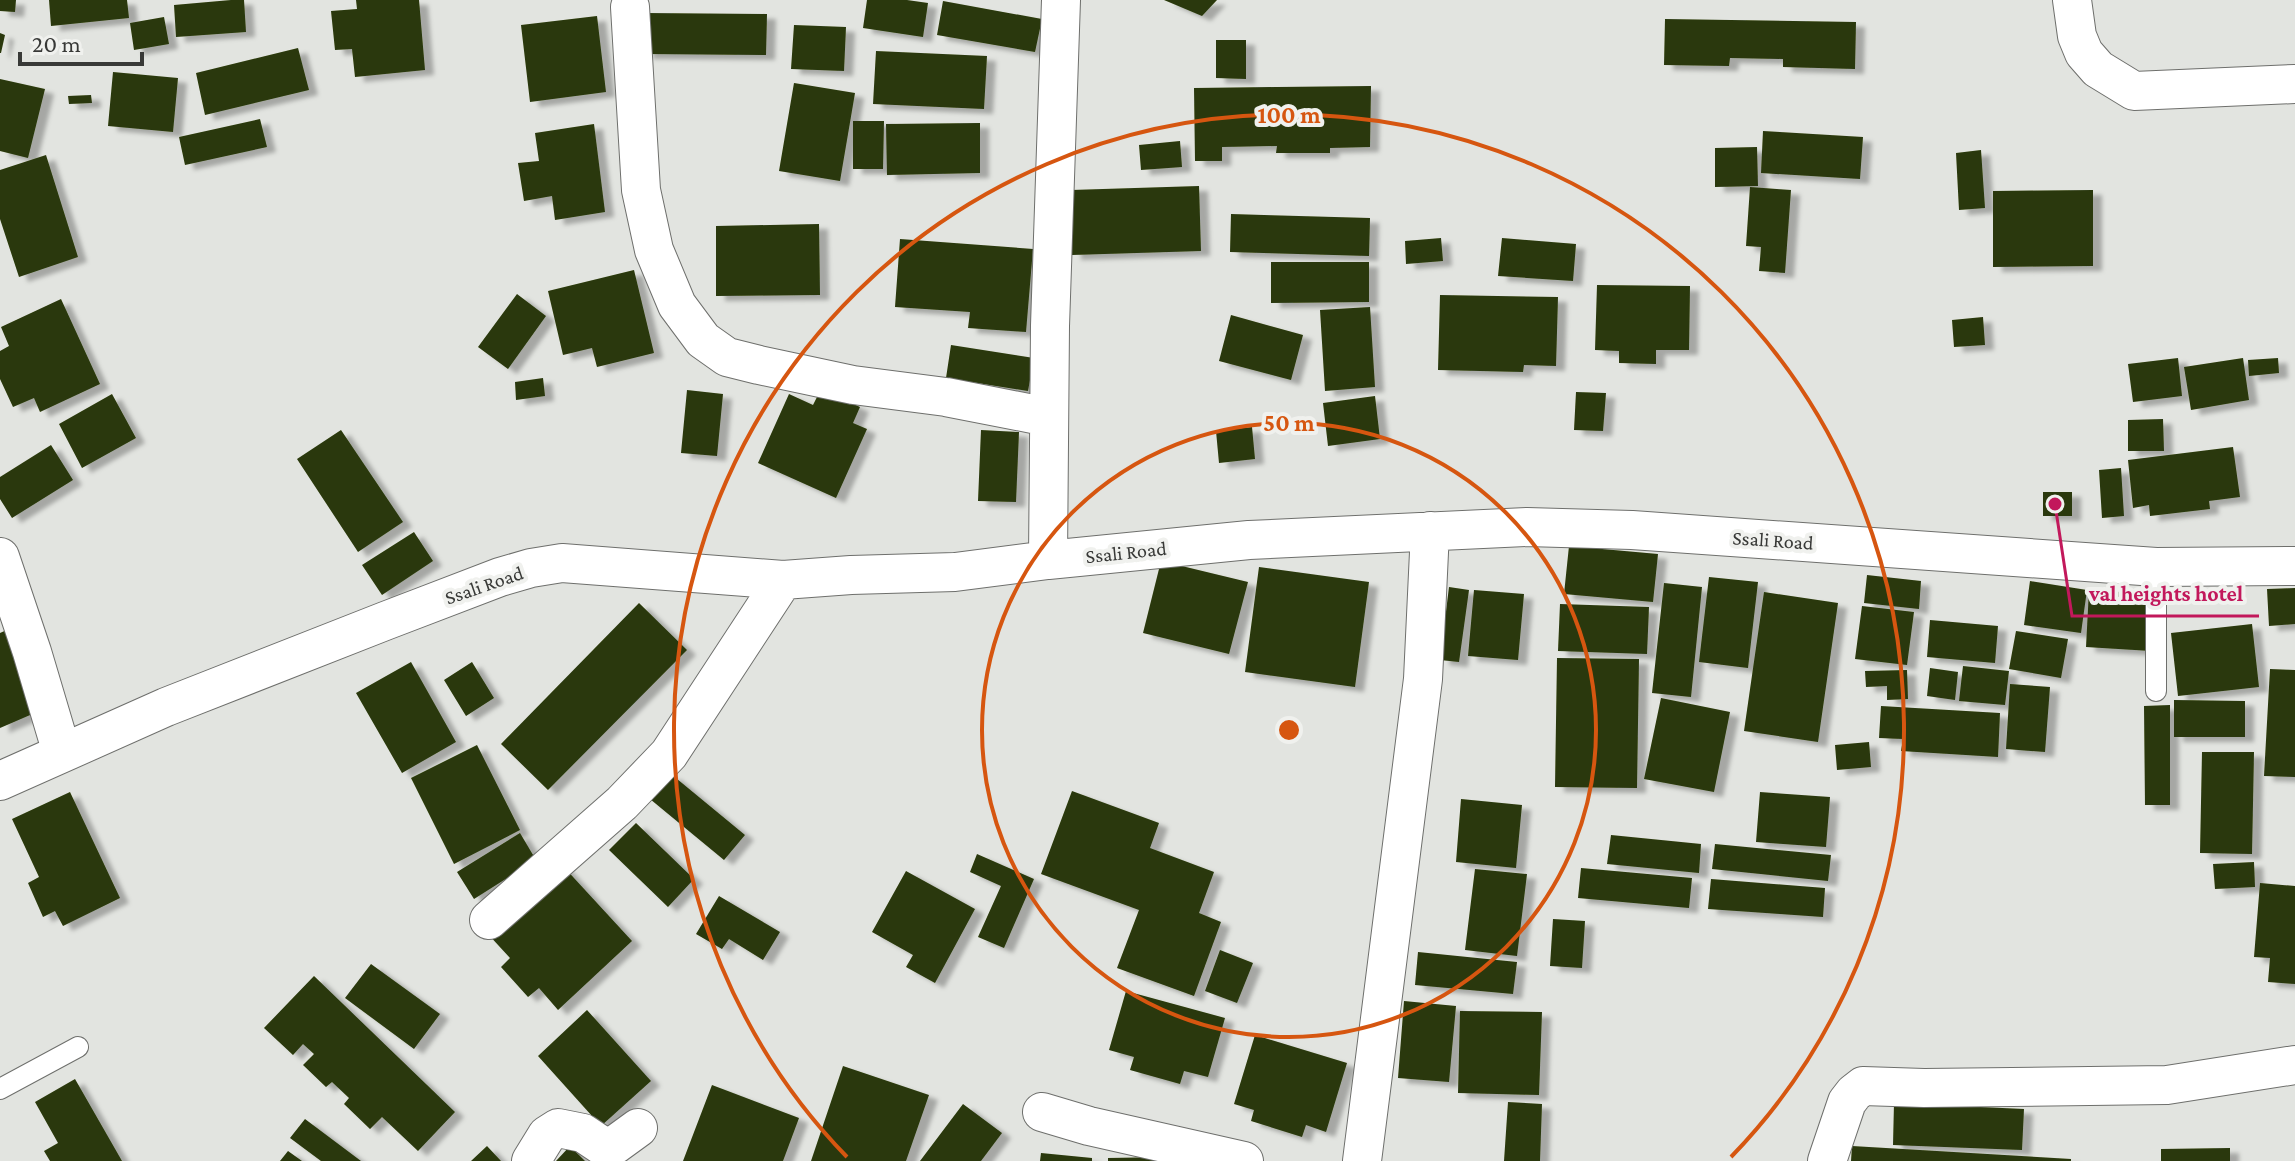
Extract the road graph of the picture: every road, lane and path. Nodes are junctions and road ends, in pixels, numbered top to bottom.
1 (1061, 0) edge
2 (2072, 0) edge
3 (630, 7) dead end
4 (2295, 84) edge
5 (1048, 417) junction
6 (1430, 531) junction
7 (0, 557) edge
8 (1048, 560) junction
9 (2295, 566) edge
10 (2156, 567) junction
11 (783, 580) junction
12 (2156, 691) dead end
13 (62, 753) junction
14 (0, 781) edge
15 (489, 920) dead end
16 (78, 1047) dead end
17 (2295, 1065) edge
18 (0, 1089) edge
19 (1042, 1112) dead end
20 (638, 1128) dead end
21 (531, 1161) edge
22 (1244, 1161) edge
23 (1362, 1161) edge
24 (1827, 1161) edge

1 - 5 street
2 - 4 street
3 - 5 street
5 - 8 street
6 - 8 street, Ssali Road
6 - 10 street, Ssali Road
6 - 23 street
7 - 13 street
8 - 11 street, Ssali Road
9 - 10 street, Ssali Road
10 - 12 lane
11 - 13 street, Ssali Road
11 - 15 street
13 - 14 street, Ssali Road
16 - 18 lane
17 - 24 street
19 - 22 street
20 - 21 street

